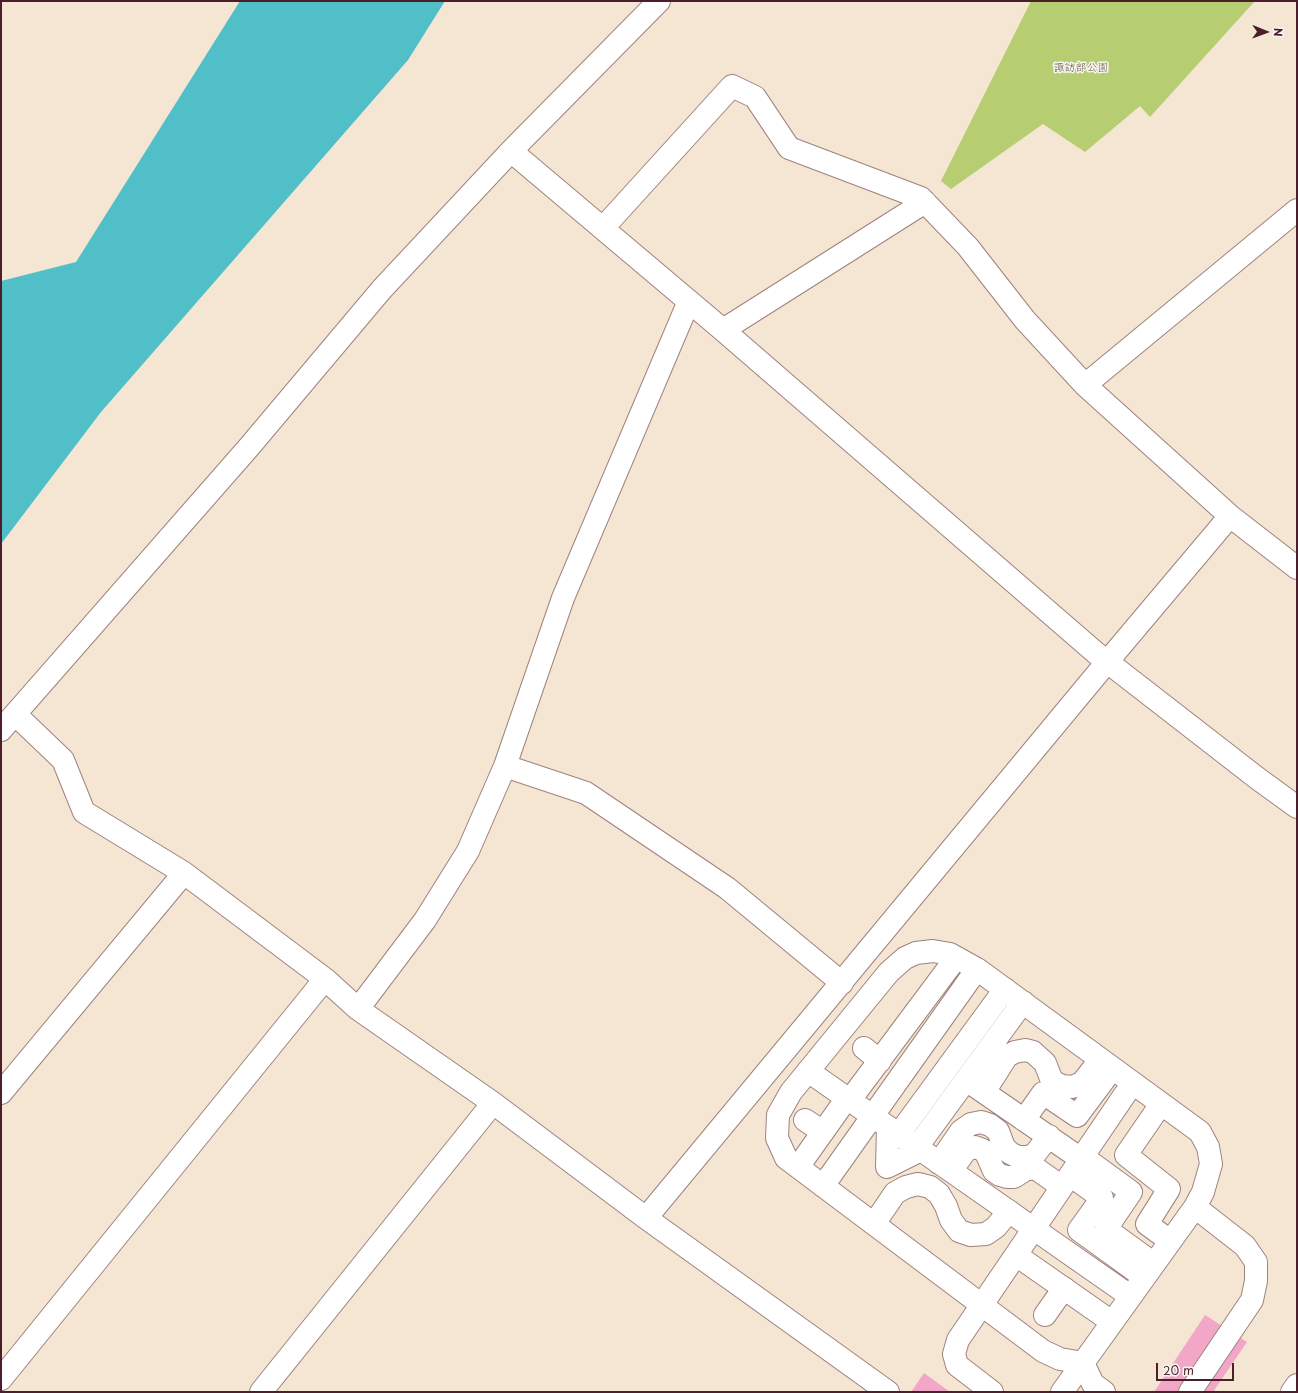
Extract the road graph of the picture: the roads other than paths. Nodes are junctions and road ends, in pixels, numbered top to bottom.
1 (659, 1) edge
2 (511, 151) junction
3 (925, 202) junction
4 (1297, 210) edge
5 (603, 228) junction
6 (689, 301) junction
7 (723, 330) junction
8 (1085, 385) junction
9 (1230, 516) junction
10 (1297, 568) edge
11 (1107, 662) junction
12 (16, 714) junction
13 (1, 730) edge
14 (505, 766) junction
15 (1297, 807) edge
16 (184, 873) junction
17 (956, 958) junction
18 (977, 969) junction
19 (325, 979) junction
20 (842, 982) junction
21 (1005, 989) junction
22 (1022, 1002) junction
23 (358, 1009) junction
24 (1106, 1064) junction
25 (808, 1070) junction
26 (966, 1080) junction
27 (1132, 1084) junction
28 (984, 1092) junction
29 (1, 1093) edge
30 (848, 1099) junction
31 (493, 1103) junction
32 (1160, 1104) junction
33 (805, 1120) dead end
34 (1024, 1120) junction
35 (886, 1126) junction
36 (823, 1132) junction
37 (1049, 1136) junction
38 (919, 1148) junction
39 (798, 1167) junction
40 (945, 1167) junction
41 (1074, 1169) junction
42 (823, 1186) junction
43 (1195, 1207) junction
44 (1008, 1212) junction
45 (646, 1218) junction
46 (874, 1224) junction
47 (1034, 1229) junction
48 (1170, 1241) junction
49 (1016, 1254) junction
50 (1149, 1270) junction
51 (1064, 1288) junction
52 (1130, 1296) junction
53 (982, 1306) junction
54 (1045, 1315) dead end
55 (1112, 1322) junction
56 (1083, 1363) junction
57 (1, 1379) edge
58 (1297, 1385) edge
59 (261, 1392) edge
60 (888, 1392) edge
61 (992, 1392) edge
62 (1062, 1392) edge
63 (1104, 1392) edge
64 (1190, 1392) edge
65 (1292, 1392) edge

1 - 2 street
2 - 5 street
2 - 12 street
3 - 5 street
3 - 7 street
3 - 8 street
4 - 8 street
5 - 6 street
6 - 7 street
6 - 14 street
7 - 11 street
8 - 9 street
9 - 10 street
9 - 11 street
11 - 15 street
11 - 20 street
12 - 13 street
12 - 16 street
14 - 20 street
14 - 23 street
16 - 19 street
16 - 29 street
17 - 18 street
17 - 25 street
17 - 30 street
18 - 21 street
18 - 35 street
19 - 23 street
19 - 57 street
20 - 45 street
21 - 22 street
21 - 35 street
22 - 24 street
22 - 26 street
23 - 31 street
24 - 27 street
24 - 28 street
24 - 34 street
25 - 30 street
25 - 39 street
26 - 28 street
26 - 38 street
27 - 32 street
27 - 41 street
28 - 34 street
30 - 35 street
30 - 36 street
31 - 45 street
31 - 59 street
32 - 43 street
32 - 48 street
33 - 36 street
34 - 37 street
35 - 38 street
35 - 38 street
35 - 42 street
36 - 39 street
37 - 40 street
37 - 41 street
38 - 40 street
39 - 42 street
40 - 41 street
40 - 44 street
41 - 47 street
41 - 50 street
41 - 50 street
42 - 46 street
43 - 48 street
43 - 64 street
44 - 46 street
44 - 47 street
45 - 60 street
46 - 53 street
47 - 49 street
47 - 52 street
48 - 50 street
49 - 51 street
49 - 53 street
50 - 52 street
51 - 54 street
51 - 55 street
52 - 55 street
53 - 56 street
53 - 61 street
55 - 56 street
56 - 62 street
56 - 63 street
58 - 65 street

